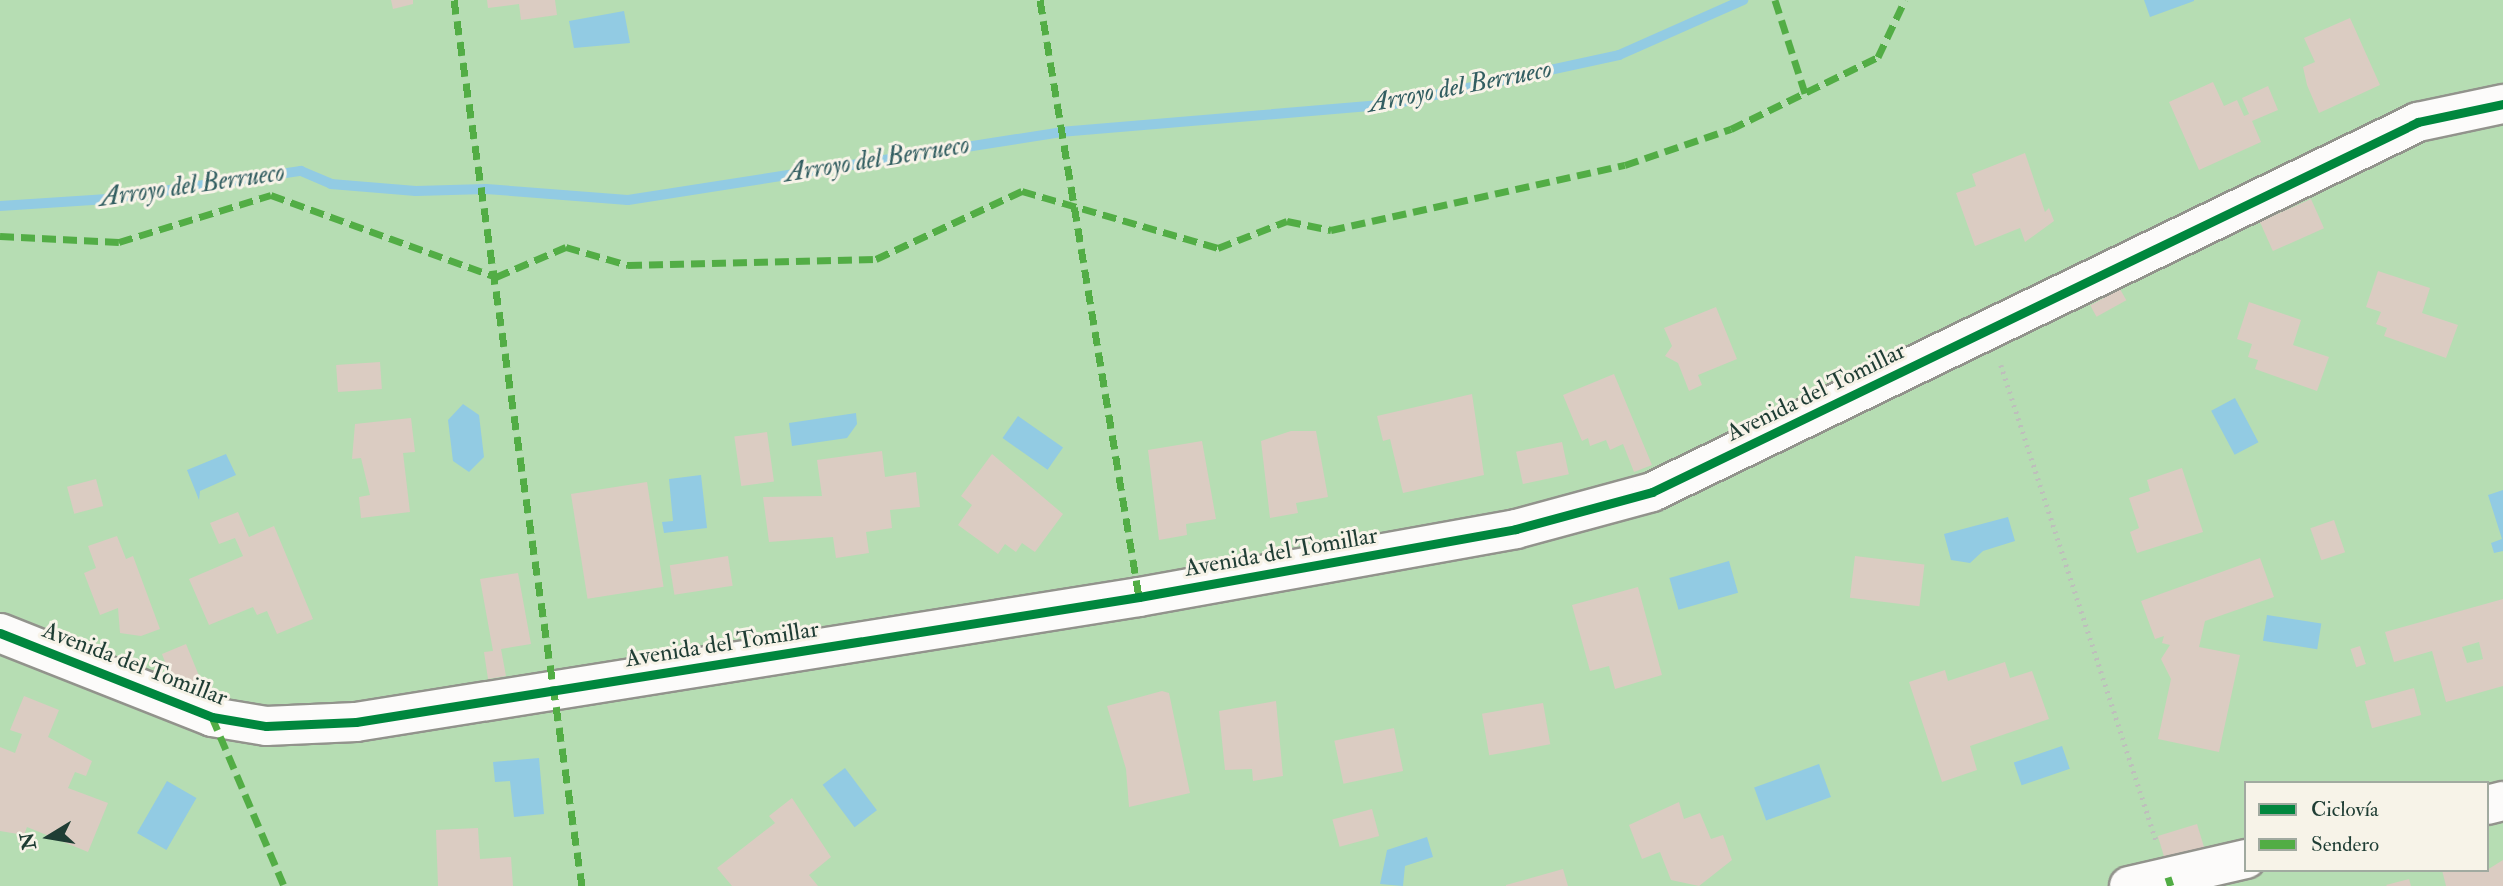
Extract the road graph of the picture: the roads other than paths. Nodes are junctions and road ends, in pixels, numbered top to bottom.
1 (2503, 104) edge
2 (0, 633) edge
3 (2244, 859) edge
4 (2129, 886) edge

1 - 2 street, Avenida del Tomillar
3 - 4 street

